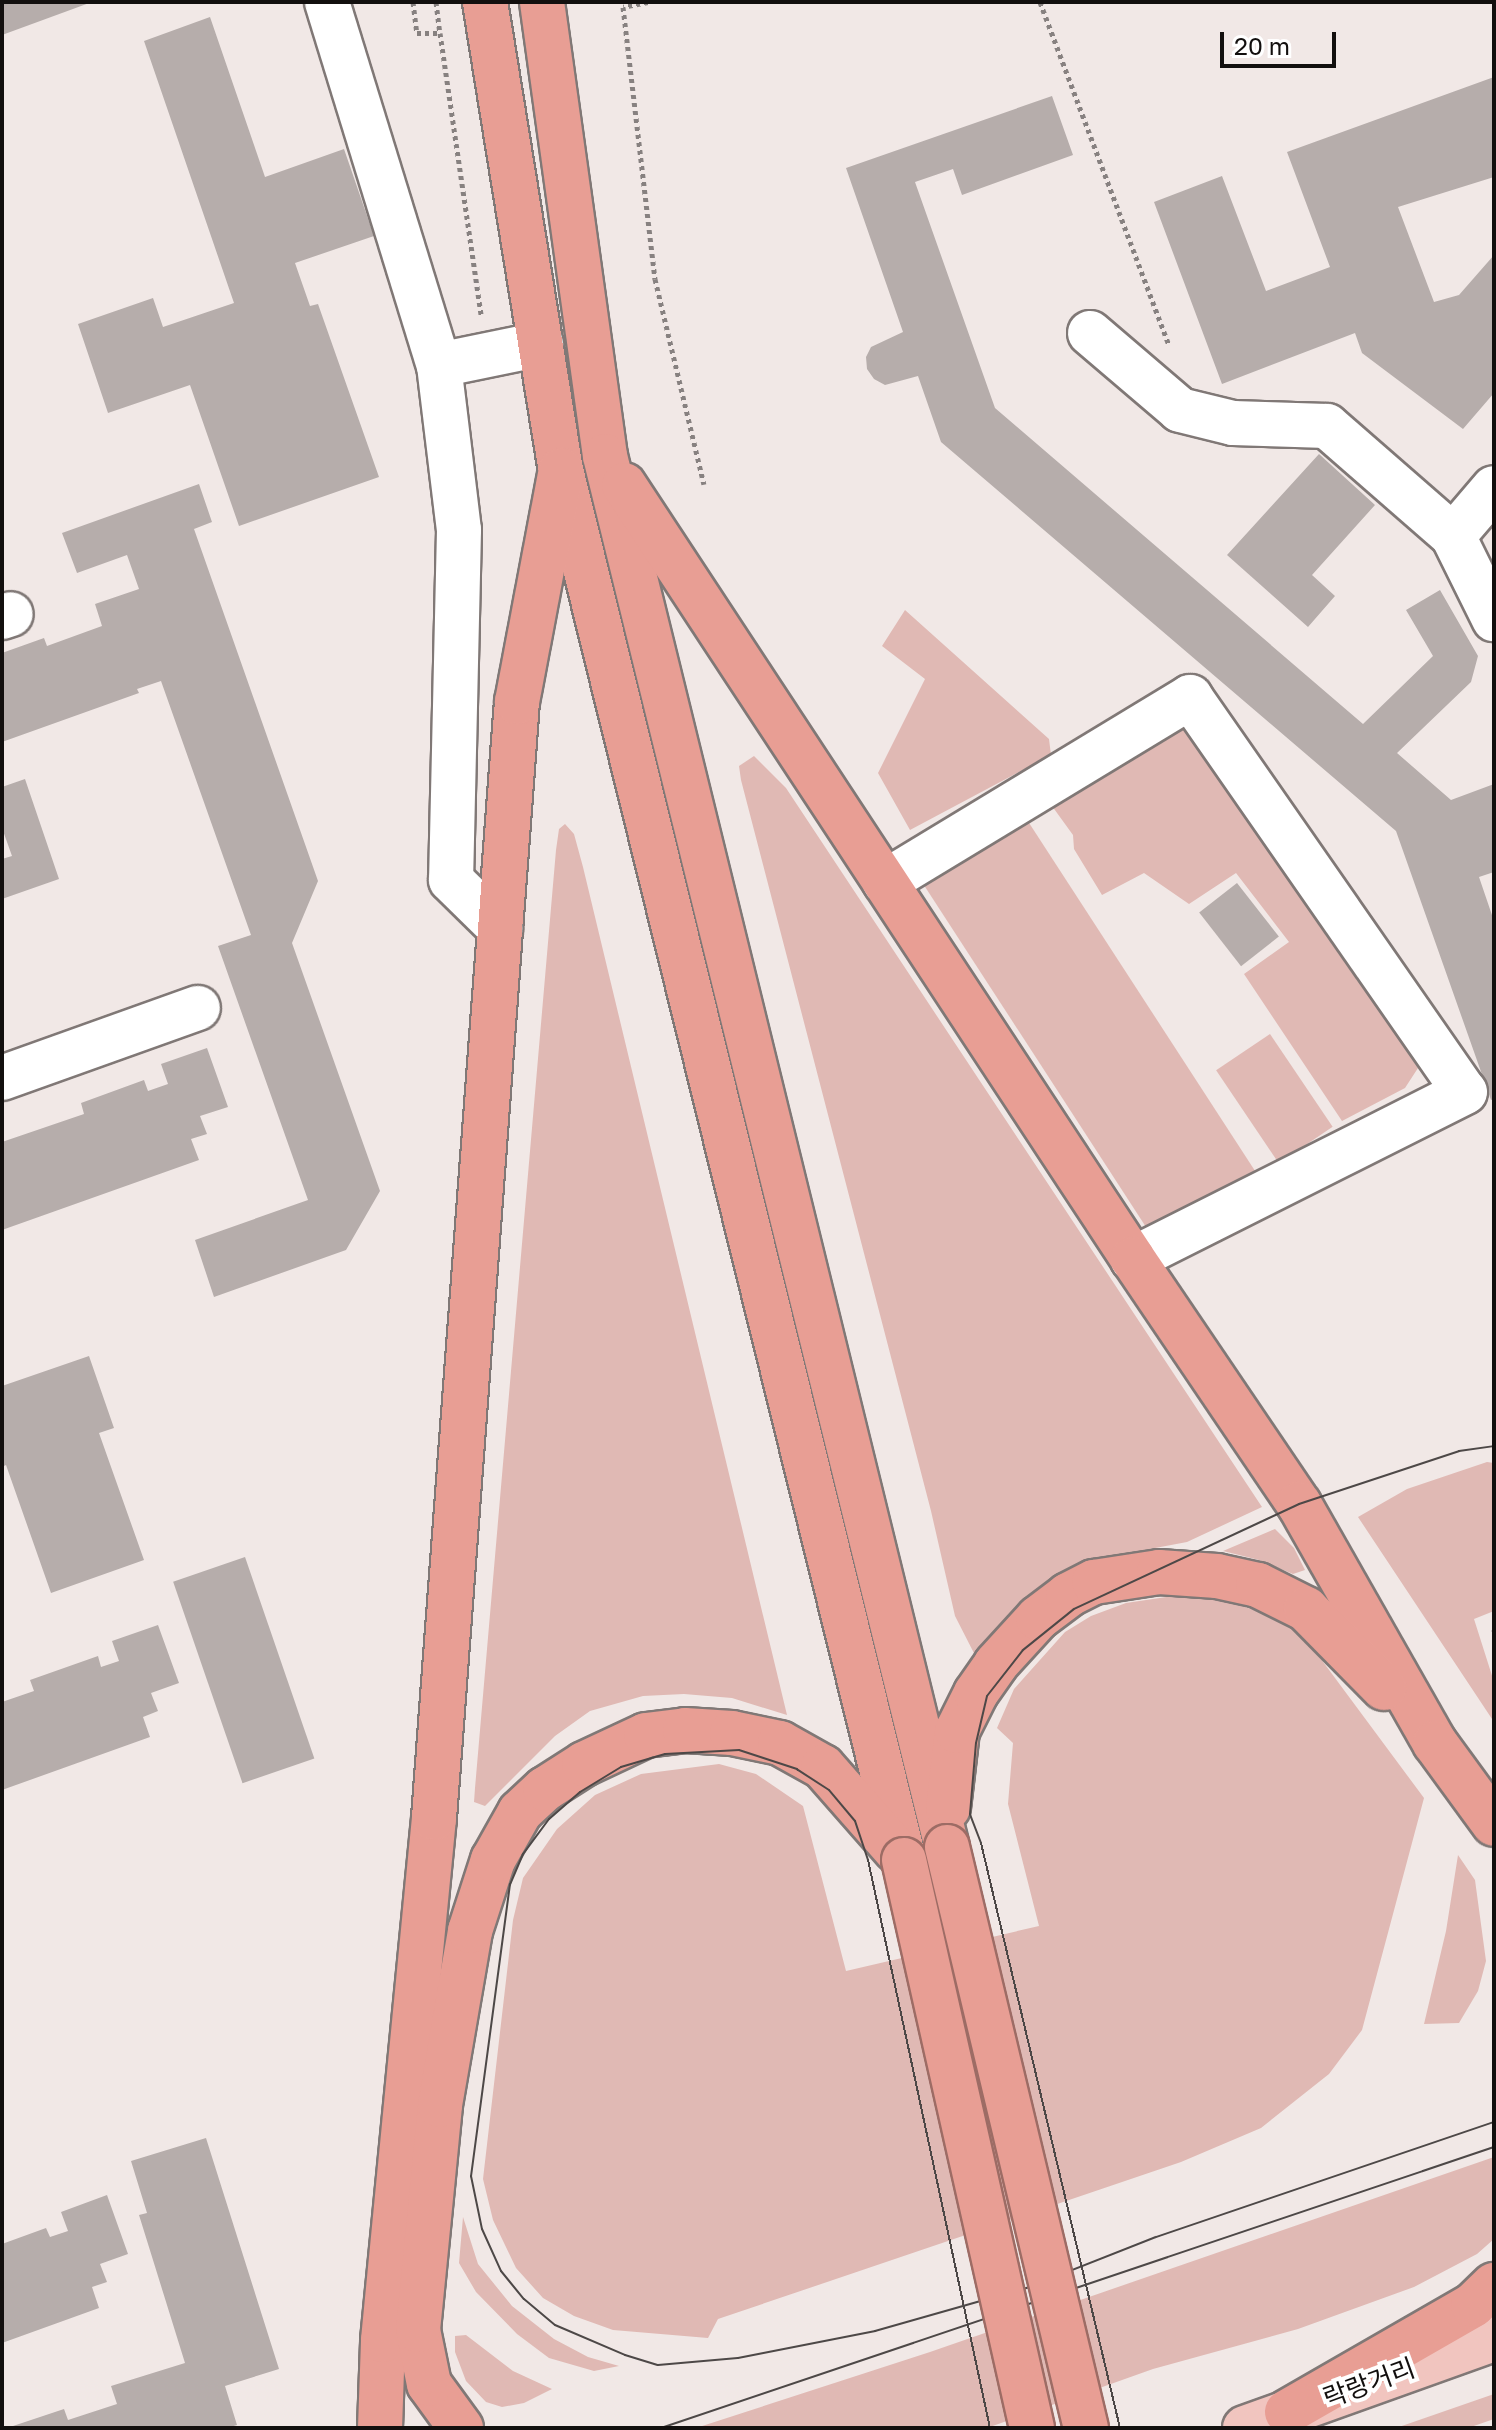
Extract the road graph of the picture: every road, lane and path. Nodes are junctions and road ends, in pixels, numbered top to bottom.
1 (327, 2) edge
2 (413, 2) edge
3 (436, 2) edge
4 (485, 2) edge
5 (542, 2) edge
6 (648, 2) edge
7 (1040, 2) edge
8 (622, 4) edge
9 (440, 33) junction
10 (1090, 333) dead end
11 (541, 344) junction
12 (1172, 354) dead end
13 (486, 355) junction
14 (439, 365) junction
15 (605, 456) junction
16 (561, 470) junction
17 (704, 484) dead end
18 (1494, 488) edge
19 (1453, 536) junction
20 (1494, 619) edge
21 (885, 882) junction
22 (500, 928) junction
23 (198, 1008) dead end
24 (2, 1078) edge
25 (1133, 1259) junction
26 (1435, 1743) junction
27 (1493, 1825) edge
28 (947, 1847) junction
29 (904, 1860) junction
30 (1494, 2285) edge
31 (1494, 2339) edge
32 (1287, 2412) junction
33 (380, 2428) edge
34 (461, 2428) edge
35 (1032, 2428) edge
36 (1086, 2428) edge
37 (1245, 2428) edge

1 - 14 street
2 - 9 path
3 - 9 path
4 - 11 highway
5 - 15 highway
6 - 8 path
7 - 12 path
8 - 17 path
9 - 13 path
10 - 19 street
11 - 13 street
11 - 16 highway
13 - 14 street
14 - 22 street
15 - 21 highway
15 - 28 highway
16 - 22 highway
16 - 29 highway
18 - 19 street
19 - 20 street
21 - 25 highway
21 - 25 street
22 - 33 highway
23 - 24 street
25 - 26 highway
26 - 27 highway
26 - 28 highway
28 - 36 highway, bridge
29 - 34 highway
29 - 35 highway, bridge
30 - 32 highway
31 - 32 main road, 락랑거리
32 - 37 main road, 락랑거리

